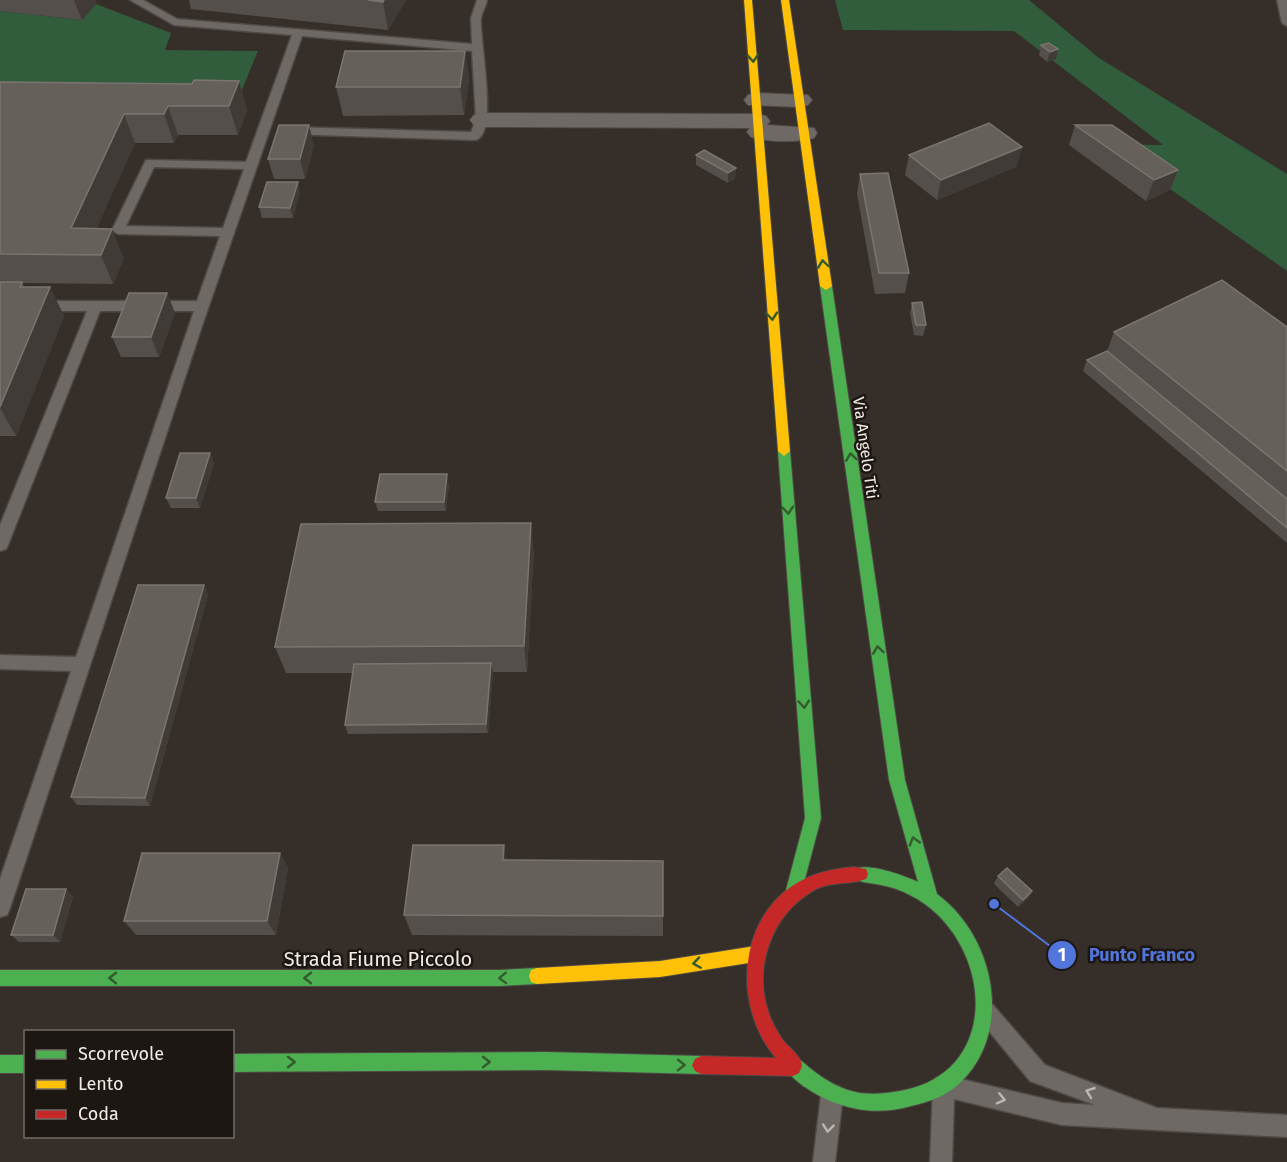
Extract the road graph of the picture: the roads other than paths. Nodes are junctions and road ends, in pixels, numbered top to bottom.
1 (135, 0) edge
2 (482, 0) edge
3 (748, 0) edge
4 (785, 0) edge
5 (1282, 0) edge
6 (1287, 23) edge
7 (298, 33) junction
8 (478, 48) junction
9 (800, 100) junction
10 (757, 118) junction
11 (482, 120) junction
12 (264, 131) junction
13 (805, 133) junction
14 (251, 166) junction
15 (228, 232) junction
16 (0, 306) edge
17 (203, 306) junction
18 (95, 307) junction
19 (0, 545) edge
20 (0, 662) edge
21 (82, 664) junction
22 (793, 894) junction
23 (930, 898) junction
24 (0, 908) edge
25 (755, 954) junction
26 (0, 978) edge
27 (986, 1012) junction
28 (234, 1063) edge
29 (0, 1064) edge
30 (24, 1064) edge
31 (793, 1068) junction
32 (944, 1086) junction
33 (832, 1094) junction
34 (1164, 1120) junction
35 (1287, 1126) edge
36 (824, 1162) edge
37 (940, 1162) edge

1 - 7 lane
2 - 8 lane
3 -> 10 main road
4 - 9 main road, Via Angelo Titi
5 - 6 lane
7 - 8 lane
7 - 12 lane
8 - 11 lane
9 - 10 street
9 - 13 main road, Via Angelo Titi
10 - 11 street
10 - 13 street
10 -> 22 main road
11 - 12 lane
12 - 14 lane
23 -> 13 main road, Via Angelo Titi
14 - 15 lane
14 - 15 lane
15 - 17 lane
16 - 18 lane
17 - 18 lane
17 - 21 lane
18 - 19 lane
20 - 21 lane
21 - 24 lane
22 - 23 main road
22 - 25 main road
23 - 27 main road
25 -> 26 main road, Strada Fiume Piccolo
25 - 31 main road
27 - 32 main road
34 -> 27 lane
28 -> 31 main road
29 - 30 main road
31 - 33 main road
32 - 33 main road
32 -> 34 lane
32 - 37 lane
33 -> 36 lane
34 - 35 lane

